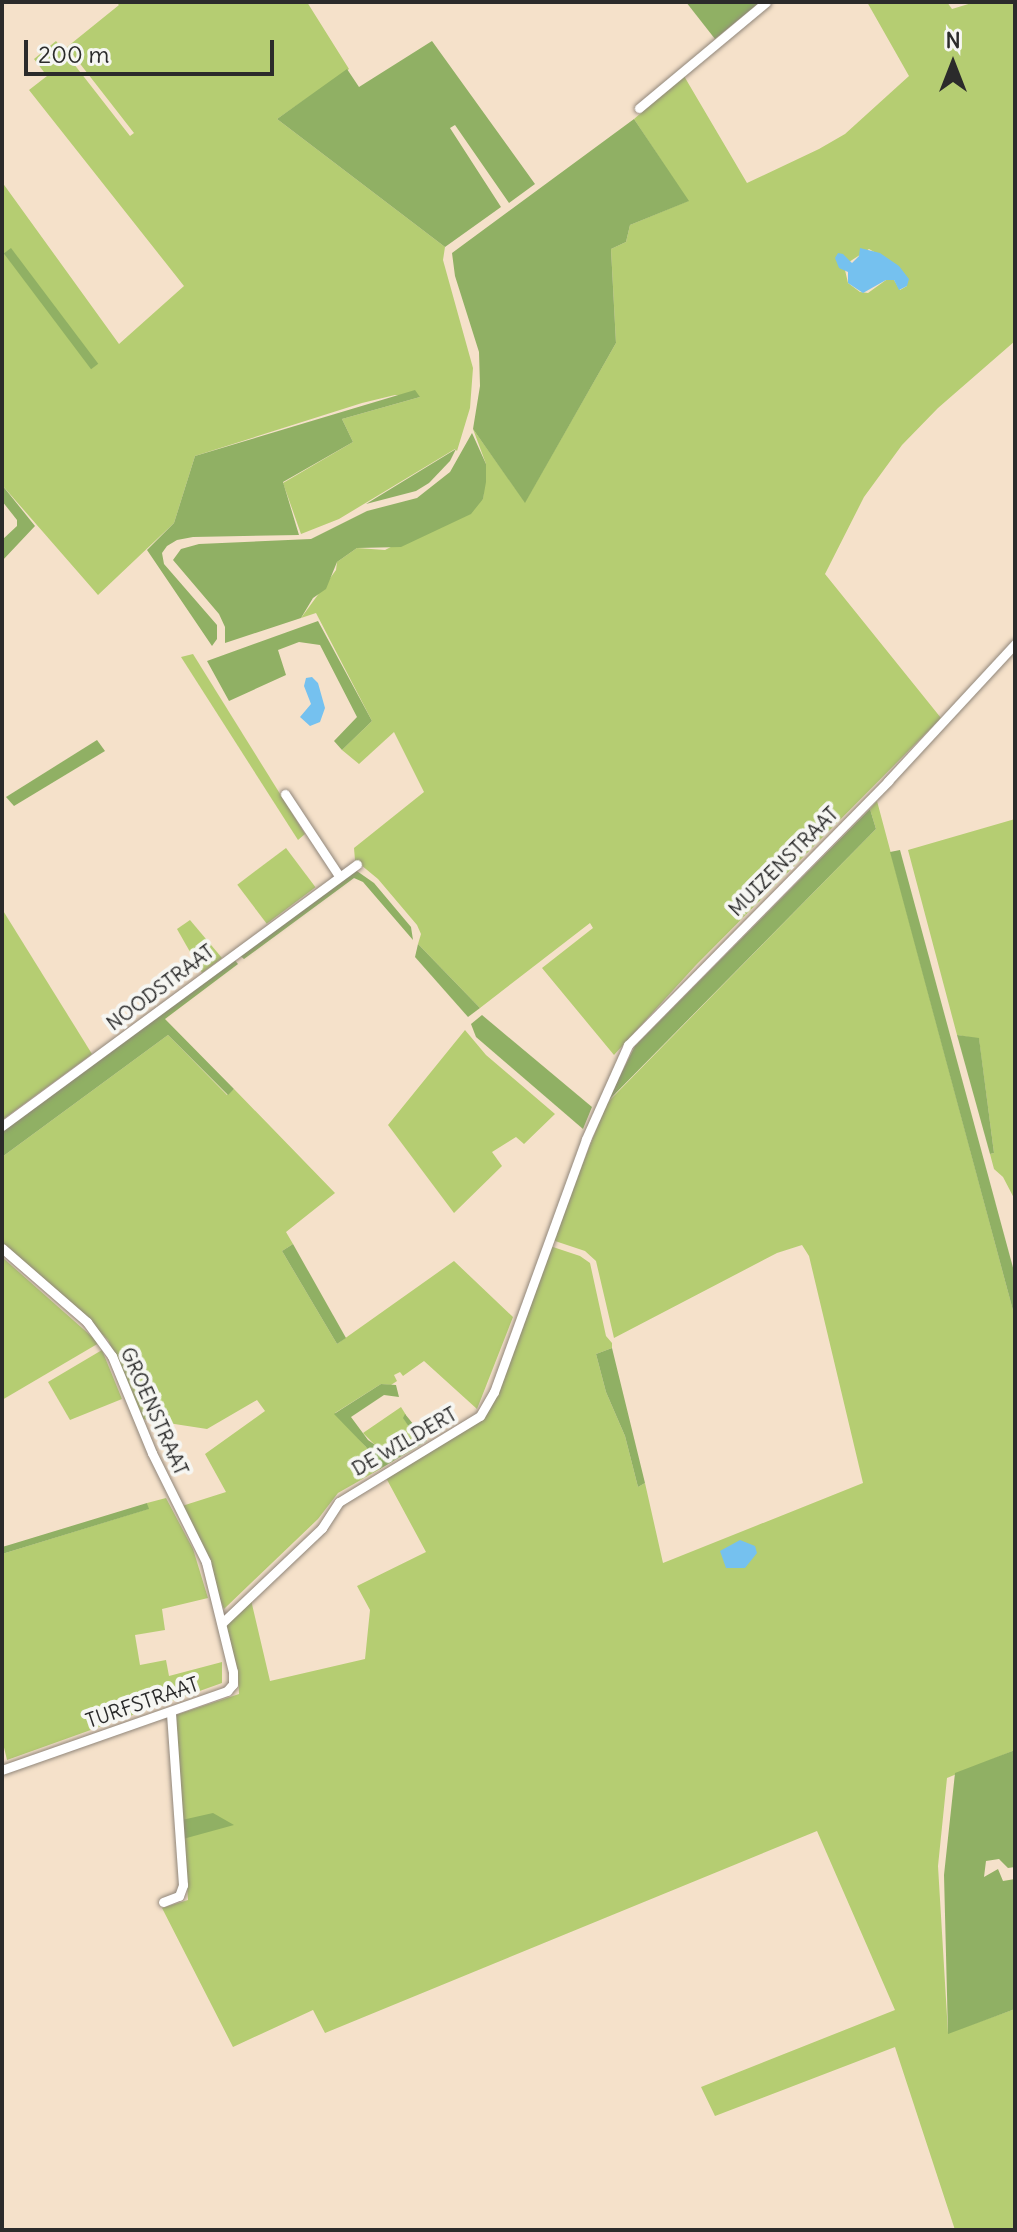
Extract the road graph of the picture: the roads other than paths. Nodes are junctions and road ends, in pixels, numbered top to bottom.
1 (766, 2) edge
2 (639, 108) dead end
3 (1015, 644) edge
4 (285, 794) dead end
5 (357, 864) dead end
6 (339, 876) junction
7 (595, 1116) joint
8 (2, 1126) edge
9 (2, 1248) edge
10 (222, 1623) junction
11 (171, 1712) junction
12 (2, 1770) edge
13 (163, 1902) dead end

1 - 2 street
3 - 7 street, MUIZENSTRAAT
4 - 6 street
5 - 6 street, NOODSTRAAT
6 - 8 street, NOODSTRAAT
7 - 10 street, DE WILDERT
9 - 10 street, GROENSTRAAT
10 - 11 street, TURFSTRAAT
11 - 12 street, TURFSTRAAT
11 - 13 street

